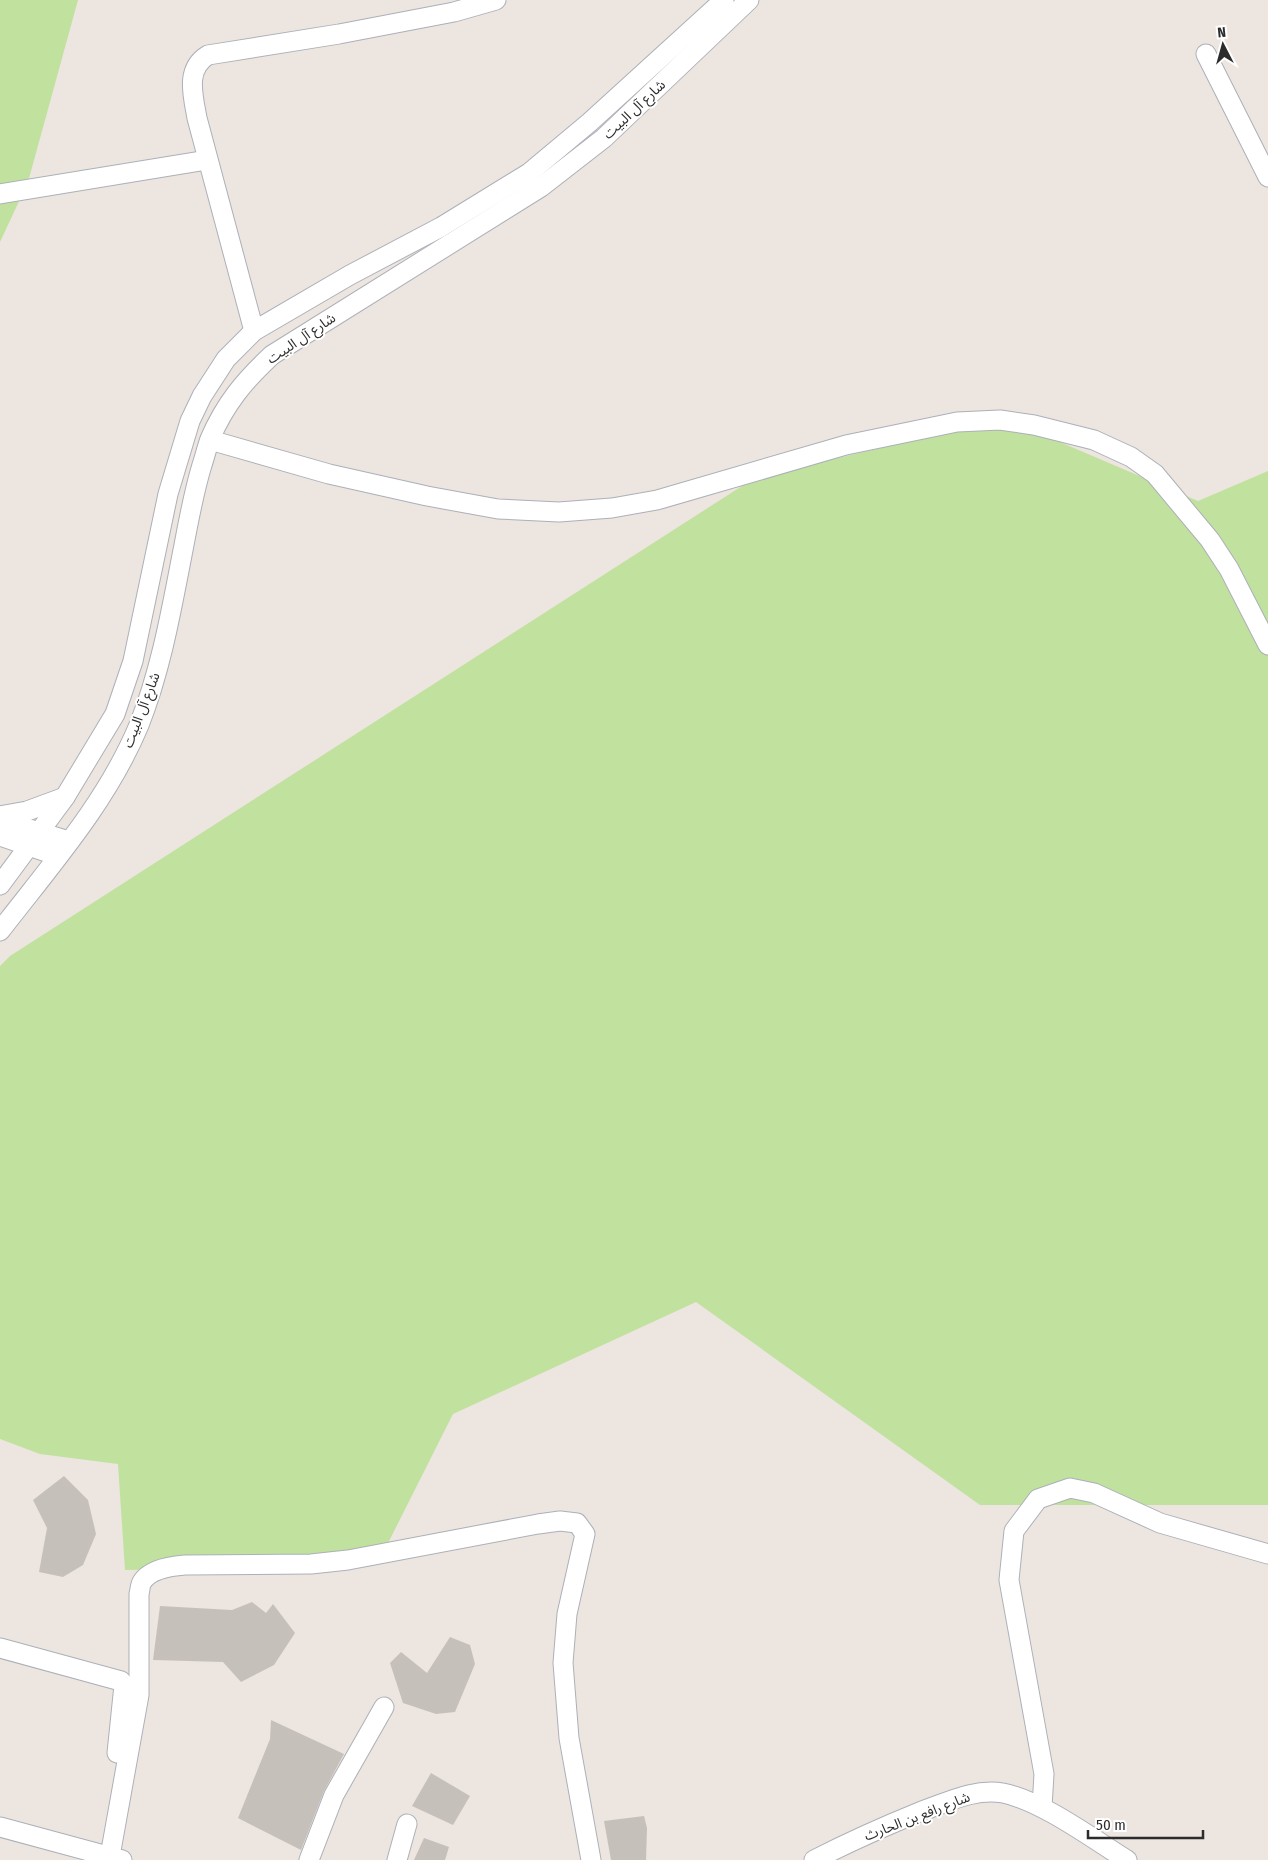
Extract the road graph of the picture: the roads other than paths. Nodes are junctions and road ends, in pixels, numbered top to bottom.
1 (496, 0) edge
2 (724, 0) edge
3 (749, 0) edge
4 (1206, 54) dead end
5 (208, 160) junction
6 (1268, 177) edge
7 (0, 194) edge
8 (254, 331) junction
9 (210, 440) junction
10 (1268, 644) edge
11 (65, 797) junction
12 (0, 816) edge
13 (0, 820) edge
14 (0, 836) edge
15 (35, 839) junction
16 (64, 849) junction
17 (0, 881) edge
18 (0, 931) edge
19 (1268, 1554) edge
20 (0, 1648) edge
21 (384, 1707) dead end
22 (1042, 1808) junction
23 (407, 1824) dead end
24 (0, 1827) edge
25 (111, 1857) edge
26 (309, 1860) edge
27 (397, 1860) edge
28 (590, 1860) edge
29 (814, 1860) edge
30 (1127, 1860) edge

1 - 5 street
2 - 8 street, شارع آل البيت
3 - 9 street, شارع آل البيت
4 - 6 street
5 - 7 street
5 - 8 street
8 - 11 street, شارع آل البيت
9 - 10 street
9 - 16 street, شارع آل البيت
11 - 12 street
11 - 15 street, شارع آل البيت
13 - 15 street
14 - 15 street
15 - 16 street
15 - 17 street, شارع آل البيت
16 - 18 street, شارع آل البيت
19 - 22 street
20 - 25 street
21 - 26 street
22 - 29 street, شارع رافع بن الحارث
22 - 30 street, شارع رافع بن الحارث
23 - 27 street
24 - 25 street
25 - 28 street

